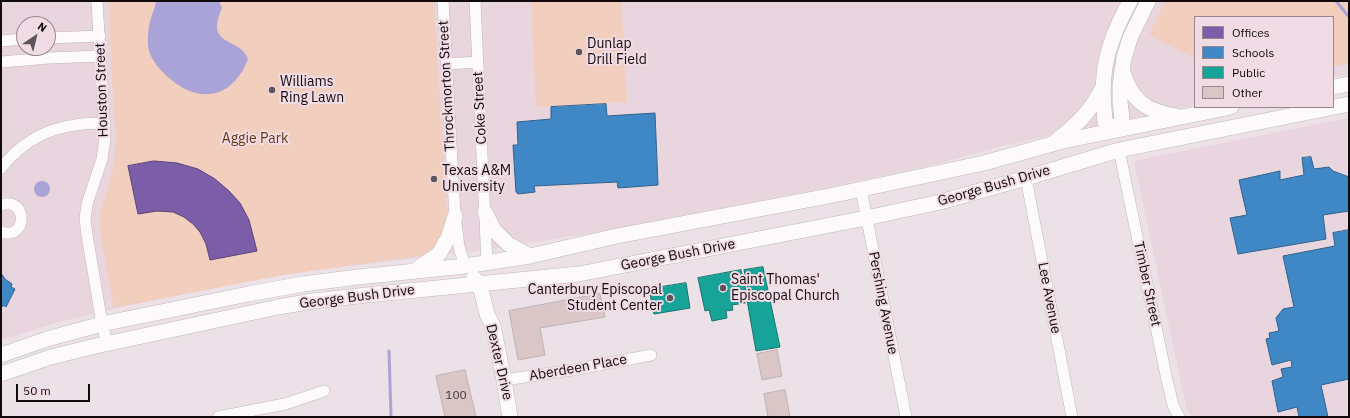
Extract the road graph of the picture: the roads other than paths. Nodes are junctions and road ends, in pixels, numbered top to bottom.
1 (97, 1) edge
2 (443, 1) edge
3 (474, 1) edge
4 (1130, 1) edge
5 (1148, 1) edge
6 (100, 36) junction
7 (56, 38) edge
8 (16, 40) edge
9 (1, 41) edge
10 (101, 56) junction
11 (1, 62) edge
12 (478, 62) junction
13 (446, 64) junction
14 (1122, 68) junction
15 (1349, 84) edge
16 (1103, 86) junction
17 (1334, 87) edge
18 (1349, 104) edge
19 (1334, 107) edge
20 (1226, 108) edge
21 (1329, 108) edge
22 (1180, 117) junction
23 (105, 123) junction
24 (1116, 130) junction
25 (1051, 145) junction
26 (1118, 150) junction
27 (1, 168) edge
28 (1026, 178) junction
29 (861, 189) junction
30 (1, 205) edge
31 (485, 212) junction
32 (455, 216) junction
33 (866, 218) junction
34 (1, 232) edge
35 (530, 256) junction
36 (487, 264) junction
37 (465, 266) junction
38 (414, 272) junction
39 (480, 285) junction
40 (102, 324) junction
41 (107, 343) junction
42 (1, 354) edge
43 (651, 355) dead end
44 (1, 374) edge
45 (504, 380) junction
46 (324, 391) dead end
47 (244, 414) edge
48 (218, 417) edge
49 (510, 417) edge
50 (906, 417) edge
51 (1072, 417) edge
52 (1179, 417) edge

1 - 6 street, Houston Street
2 - 13 street, Throckmorton Street
3 - 12 street, Coke Street
4 - 16 main road
5 - 14 main road
6 - 7 street
6 - 10 street, Houston Street
8 - 9 street
10 - 11 street
10 - 23 street, Houston Street
12 - 13 street
12 - 31 street, Coke Street
13 - 32 street, Throckmorton Street
14 - 22 main road
14 - 24 main road
15 - 17 main road
16 - 24 main road
16 - 25 main road
18 - 19 main road, George Bush Drive
20 - 22 main road, George Bush Drive
21 - 26 main road, George Bush Drive
22 - 24 main road, George Bush Drive
23 - 27 street
23 - 40 street, Houston Street
24 - 25 main road, George Bush Drive
24 - 26 main road
25 - 29 main road, George Bush Drive
26 - 28 main road, George Bush Drive
26 - 52 street, Timber Street
28 - 33 main road, George Bush Drive
28 - 51 street, Lee Avenue
29 - 33 street, Pershing Avenue
29 - 35 main road, George Bush Drive
30 - 34 street
31 - 35 main road
31 - 36 street, Coke Street
32 - 37 street, Throckmorton Street
32 - 38 main road
33 - 39 main road, George Bush Drive
33 - 50 street, Pershing Avenue
35 - 36 main road, George Bush Drive
36 - 37 main road, George Bush Drive
36 - 39 main road
37 - 38 main road, George Bush Drive
37 - 39 main road
38 - 40 main road, George Bush Drive
39 - 41 main road, George Bush Drive
39 - 45 main road, Dexter Drive
40 - 41 street, Houston Street
40 - 42 main road, George Bush Drive
41 - 44 main road, George Bush Drive
43 - 45 street, Aberdeen Place
45 - 49 main road, Dexter Drive
46 - 47 street
47 - 48 street

